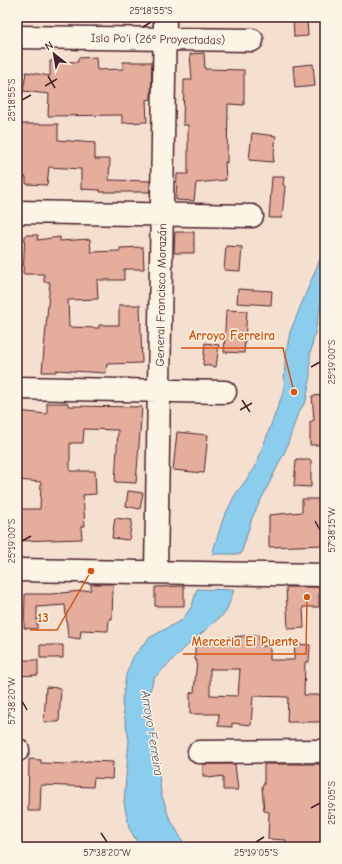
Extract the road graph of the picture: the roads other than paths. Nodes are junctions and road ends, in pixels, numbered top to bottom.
1 (165, 17) edge
2 (17, 37) edge
3 (164, 39) junction
4 (252, 40) dead end
5 (17, 212) edge
6 (162, 215) junction
7 (252, 216) dead end
8 (17, 388) edge
9 (159, 391) junction
10 (225, 392) dead end
11 (17, 570) edge
12 (156, 572) junction
13 (325, 575) edge
14 (325, 751) edge
15 (199, 752) dead end

1 - 3 street, General Francisco Morazán
2 - 3 street, Isla Po'i (26ª Proyectadas)
3 - 4 street, Isla Po'i (26ª Proyectadas)
3 - 6 street, General Francisco Morazán
5 - 6 street
6 - 7 street
6 - 9 street, General Francisco Morazán
8 - 9 street
9 - 10 street
9 - 12 street, General Francisco Morazán
11 - 12 street
12 - 13 street
14 - 15 street

